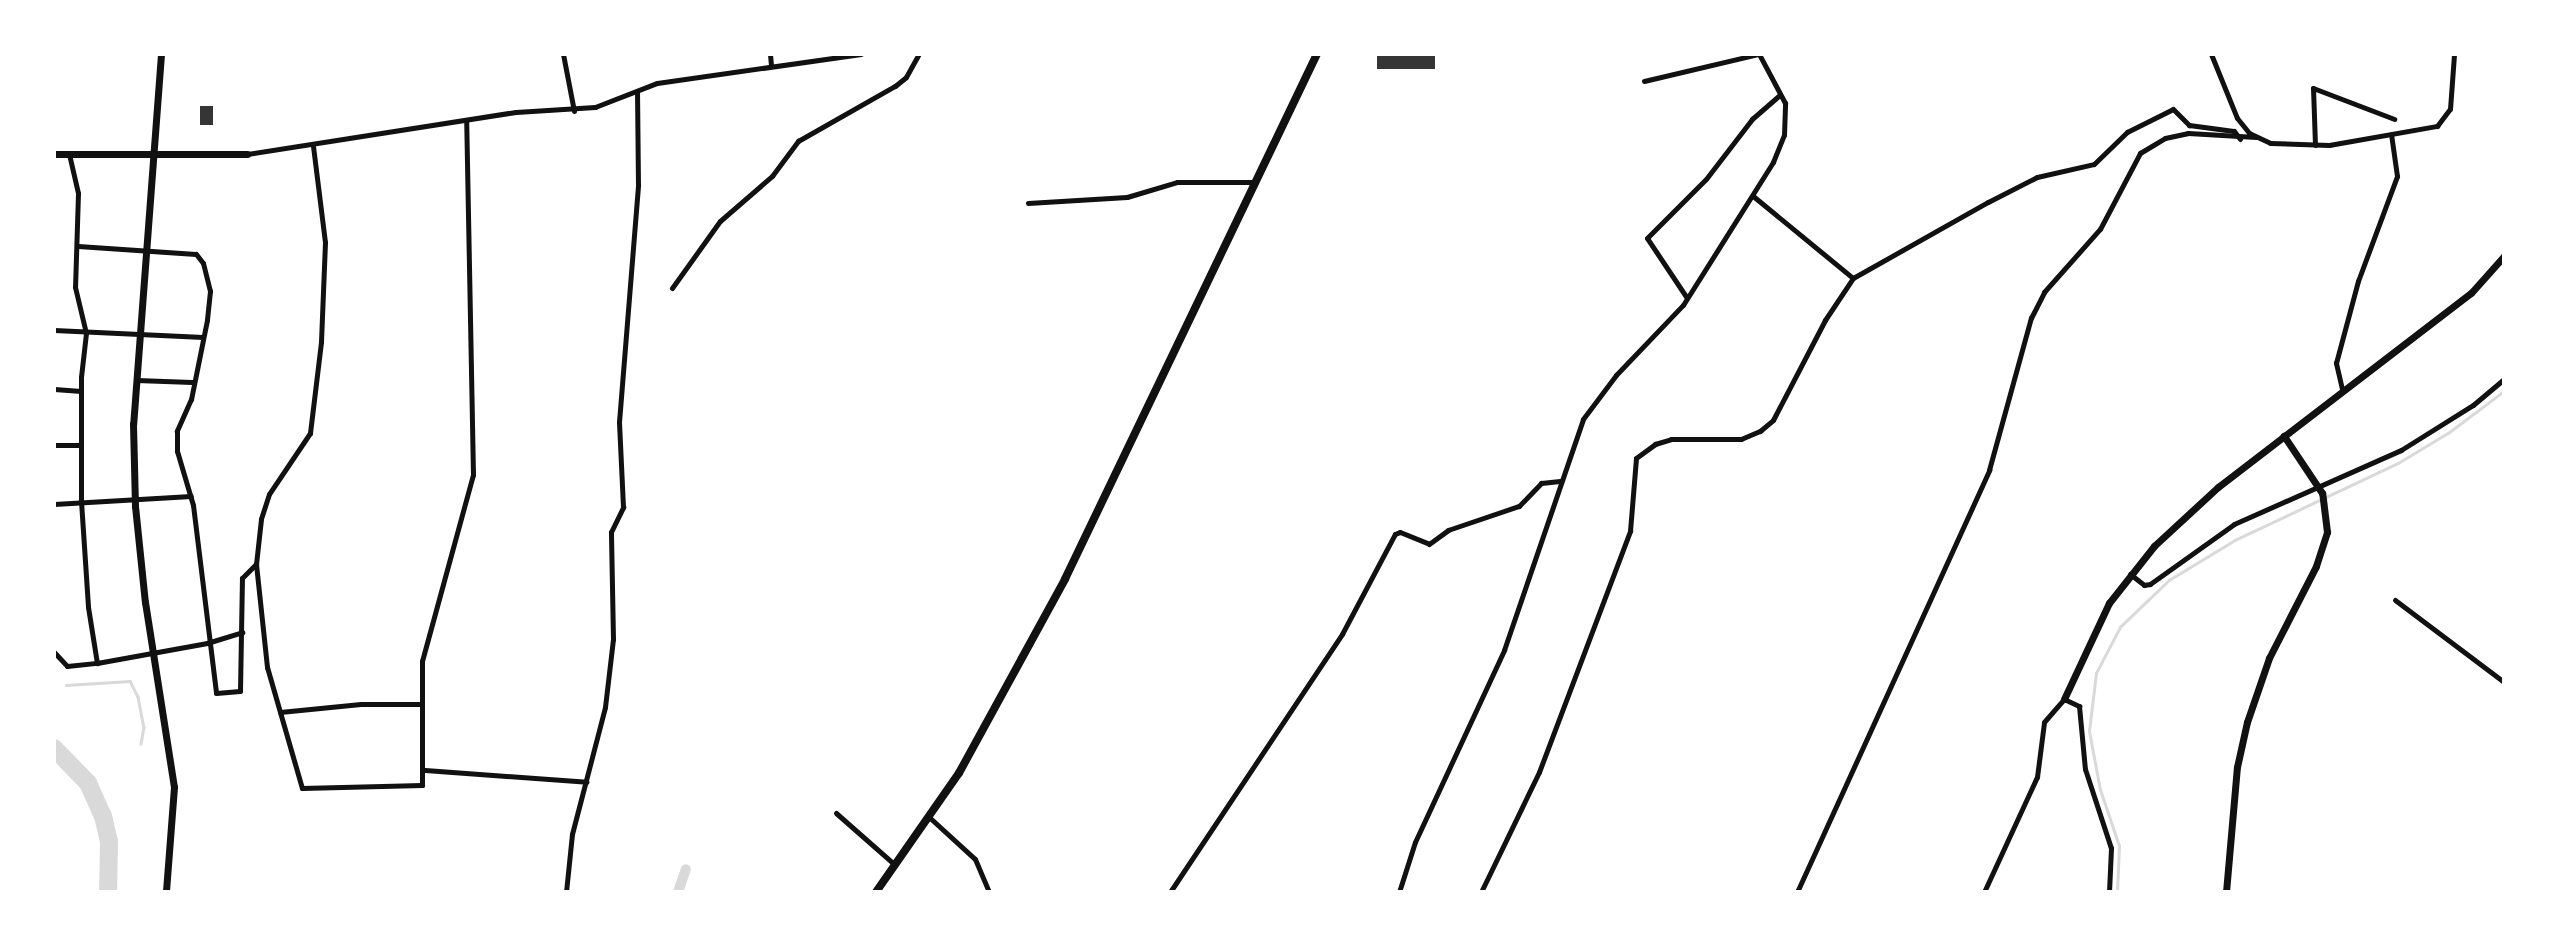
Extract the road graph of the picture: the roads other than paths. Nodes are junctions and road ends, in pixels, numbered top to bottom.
1 (161, 54) edge
2 (563, 54) edge
3 (770, 54) edge
4 (861, 54) edge
5 (919, 54) edge
6 (1317, 54) edge
7 (1758, 54) edge
8 (2211, 54) edge
9 (2454, 54) edge
10 (771, 66) junction
11 (1644, 81) dead end
12 (637, 92) junction
13 (1780, 95) junction
14 (574, 111) junction
15 (2394, 119) dead end
16 (466, 122) junction
17 (2391, 134) junction
18 (2256, 137) junction
19 (2240, 139) junction
20 (2315, 145) junction
21 (313, 146) junction
22 (54, 154) edge
23 (69, 154) junction
24 (247, 154) joint
25 (152, 156) junction
26 (1255, 182) junction
27 (1753, 196) junction
28 (1028, 203) dead end
29 (78, 246) junction
30 (145, 250) junction
31 (2504, 257) edge
32 (1853, 278) junction
33 (672, 288) dead end
34 (1687, 298) junction
35 (54, 330) edge
36 (86, 333) junction
37 (139, 334) junction
38 (203, 337) junction
39 (2504, 379) edge
40 (136, 380) junction
41 (192, 382) junction
42 (54, 389) edge
43 (2342, 389) junction
44 (81, 391) junction
45 (2284, 436) junction
46 (54, 445) edge
47 (81, 445) junction
48 (1560, 481) junction
49 (2320, 490) junction
50 (191, 496) junction
51 (134, 499) junction
52 (81, 501) junction
53 (54, 504) edge
54 (256, 564) junction
55 (2130, 573) junction
56 (2395, 600) dead end
57 (242, 632) junction
58 (207, 643) junction
59 (54, 653) edge
60 (153, 654) junction
61 (97, 663) junction
62 (2504, 682) edge
63 (2064, 699) junction
64 (421, 704) junction
65 (280, 712) junction
66 (425, 770) junction
67 (587, 782) junction
68 (836, 813) dead end
69 (929, 817) junction
70 (895, 866) junction
71 (166, 892) edge
72 (566, 892) edge
73 (876, 892) edge
74 (989, 892) edge
75 (1170, 892) edge
76 (1399, 892) edge
77 (1481, 892) edge
78 (1797, 892) edge
79 (1984, 892) edge
80 (2109, 892) edge
81 (2226, 892) edge

1 - 25 street
2 - 14 street
3 - 10 street
4 - 10 street
5 - 33 street
6 - 26 main road
7 - 11 street
7 - 13 street
8 - 18 street
9 - 17 street
10 - 12 street
12 - 14 street
12 - 67 street
13 - 27 street
13 - 34 street
14 - 16 street
15 - 20 street
16 - 21 street
16 - 64 street
17 - 20 street
17 - 43 street
18 - 19 street
18 - 20 street
19 - 32 street
19 - 78 street
21 - 24 street
21 - 54 street
22 - 23 street
23 - 25 street
23 - 29 street
24 - 25 street
25 - 30 street
26 - 28 street
26 - 69 main road
27 - 32 street
27 - 34 street
29 - 30 street
29 - 36 street
30 - 37 street
30 - 38 street
31 - 43 street
32 - 77 street
34 - 48 street
35 - 36 street
36 - 37 street
36 - 44 street
37 - 38 street
37 - 40 street
38 - 41 street
39 - 49 street
40 - 41 street
40 - 51 street
41 - 50 street
42 - 44 street
43 - 45 street
44 - 47 street
45 - 49 street
45 - 55 street
46 - 47 street
47 - 52 street
48 - 75 street
48 - 76 street
49 - 55 street
49 - 81 street
50 - 51 street
50 - 58 street
51 - 52 street
51 - 60 street
52 - 53 street
52 - 61 street
54 - 57 street
54 - 65 street
55 - 63 street
56 - 62 street
57 - 58 street
57 - 58 street
58 - 60 street
59 - 61 street
60 - 61 street
60 - 71 street
63 - 79 street
63 - 80 street
64 - 65 street
64 - 66 street
65 - 66 street
66 - 67 street
67 - 72 street
68 - 70 street
69 - 70 main road
69 - 74 street
70 - 73 main road

